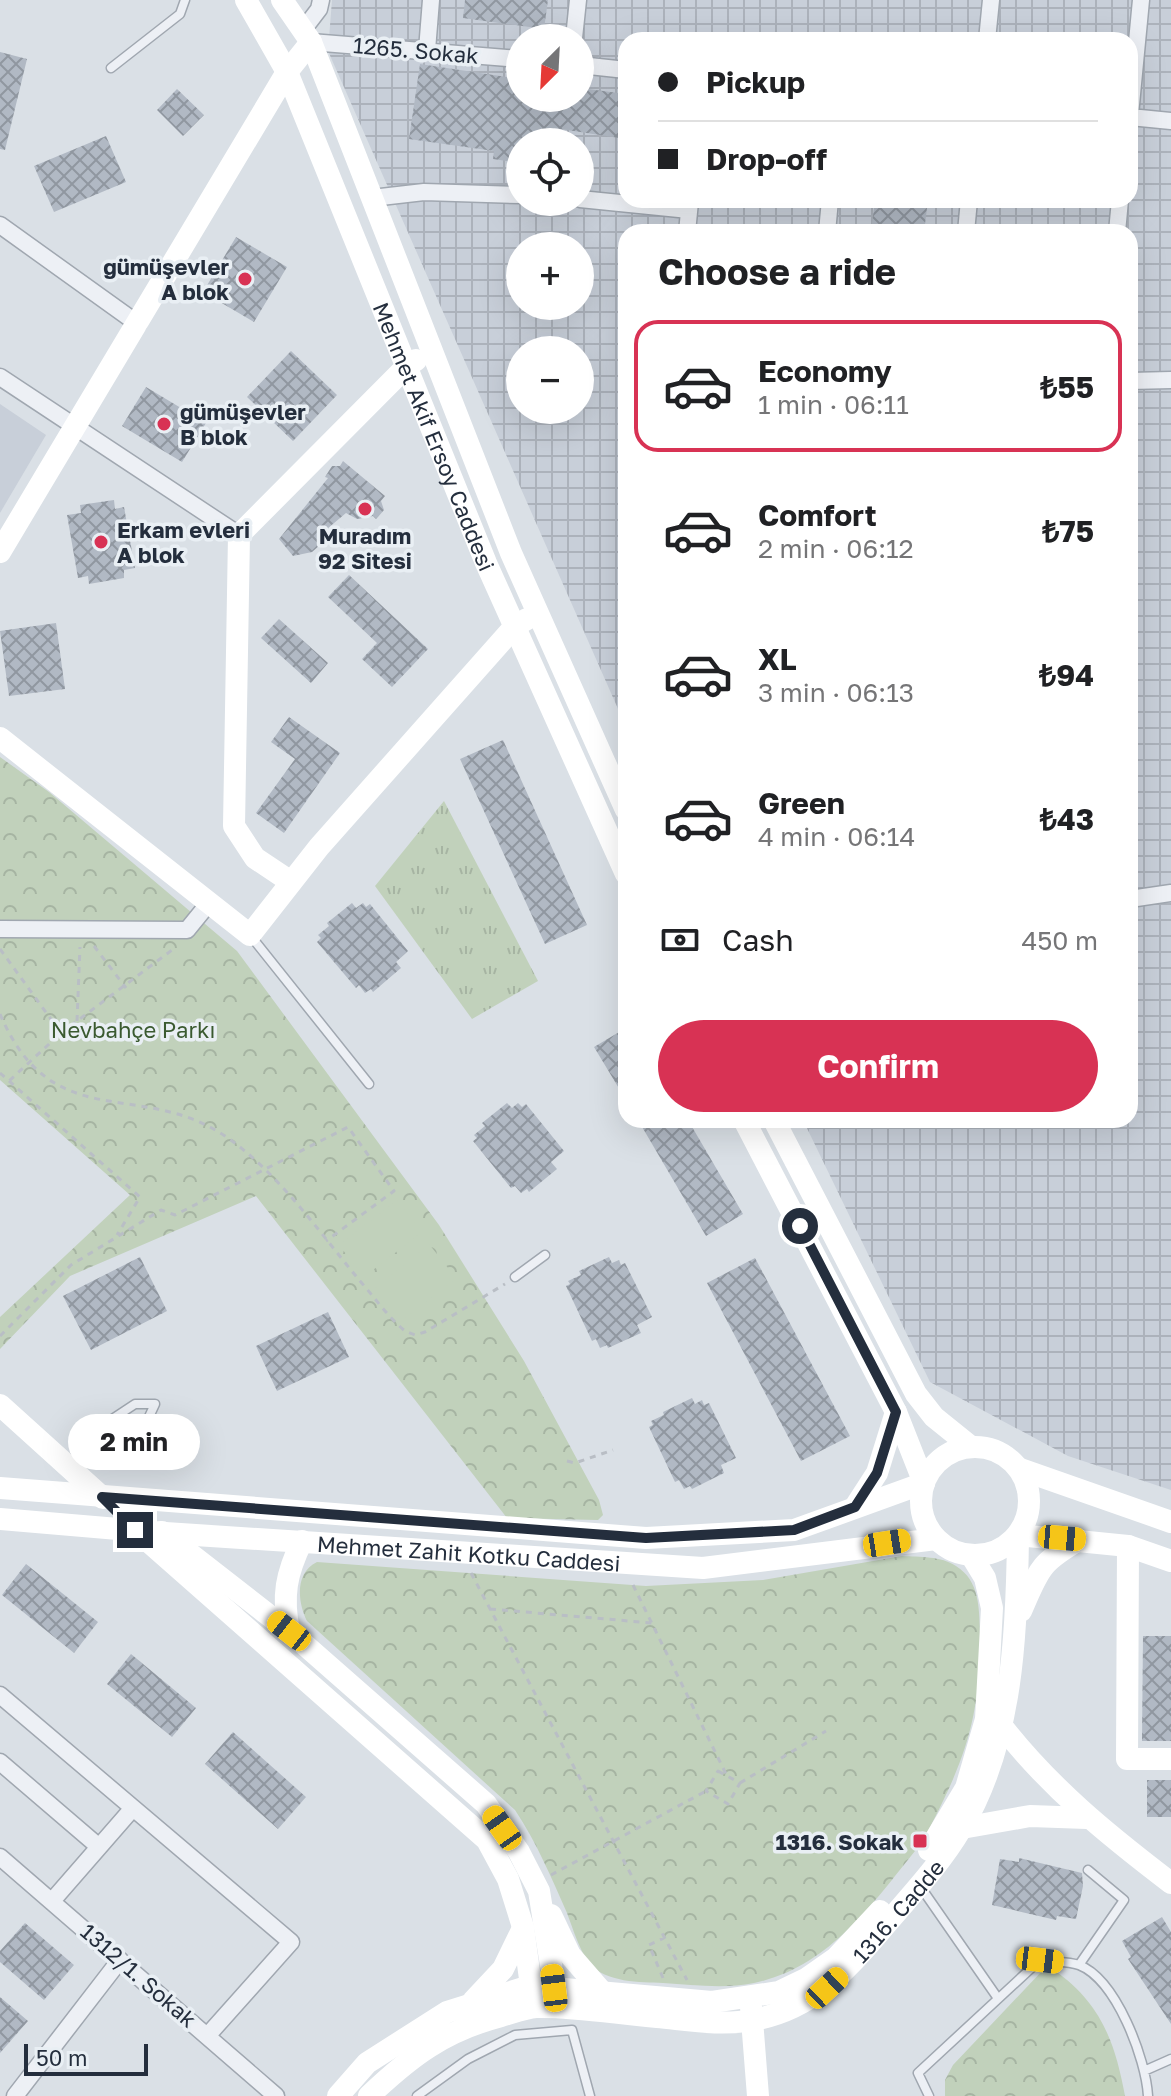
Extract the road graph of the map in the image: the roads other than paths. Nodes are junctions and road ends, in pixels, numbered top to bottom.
1 (185, 0) edge
2 (246, 0) edge
3 (282, 0) edge
4 (321, 0) edge
5 (431, 0) edge
6 (578, 0) edge
7 (991, 0) edge
8 (1141, 0) edge
9 (575, 24) edge
10 (988, 32) edge
11 (1138, 32) edge
12 (307, 36) junction
13 (427, 50) junction
14 (506, 58) edge
15 (594, 67) edge
16 (111, 68) dead end
17 (618, 69) edge
18 (287, 72) junction
19 (1138, 117) edge
20 (1171, 121) edge
21 (506, 195) edge
22 (372, 198) junction
23 (594, 200) edge
24 (618, 201) edge
25 (0, 225) edge
26 (138, 324) junction
27 (431, 352) junction
28 (407, 366) junction
29 (0, 377) edge
30 (1171, 380) edge
31 (1138, 381) edge
32 (77, 428) junction
33 (239, 535) junction
34 (0, 552) edge
35 (538, 613) junction
36 (515, 626) junction
37 (0, 738) edge
38 (618, 792) edge
39 (618, 856) edge
40 (291, 882) junction
41 (1171, 893) edge
42 (1138, 898) edge
43 (209, 903) junction
44 (0, 929) edge
45 (250, 935) junction
46 (369, 1084) dead end
47 (748, 1128) edge
48 (778, 1128) edge
49 (545, 1255) dead end
50 (515, 1277) road end
51 (0, 1405) edge
52 (896, 1412) junction
53 (970, 1446) junction
54 (64, 1457) junction
55 (1020, 1469) junction
56 (924, 1483) junction
57 (0, 1488) edge
58 (24, 1489) junction
59 (102, 1497) junction
60 (855, 1507) junction
61 (0, 1519) edge
62 (1171, 1522) edge
63 (135, 1530) junction
64 (165, 1533) junction
65 (1018, 1535) junction
66 (936, 1539) junction
67 (1079, 1540) junction
68 (302, 1541) junction
69 (1128, 1546) junction
70 (971, 1555) junction
71 (1171, 1561) edge
72 (1015, 1627) junction
73 (289, 1631) junction
74 (0, 1695) edge
75 (1001, 1725) junction
76 (1171, 1759) edge
77 (0, 1762) edge
78 (133, 1808) junction
79 (1087, 1818) junction
80 (962, 1828) junction
81 (98, 1846) junction
82 (0, 1857) edge
83 (1088, 1870) dead end
84 (1171, 1883) edge
85 (537, 1887) junction
86 (920, 1887) junction
87 (52, 1901) junction
88 (523, 1927) junction
89 (120, 1960) junction
90 (1079, 1965) junction
91 (603, 1993) junction
92 (532, 1997) junction
93 (997, 1997) junction
94 (557, 1999) junction
95 (468, 2005) junction
96 (752, 2009) junction
97 (208, 2035) junction
98 (1171, 2059) edge
99 (1144, 2071) junction
100 (15, 2096) edge
101 (276, 2096) edge
102 (338, 2096) edge
103 (369, 2096) edge
104 (417, 2096) edge
105 (590, 2096) edge
106 (758, 2096) edge
107 (929, 2096) edge
108 (1148, 2096) edge

1 - 16 lane
2 - 18 street, Mehmet Akif Ersoy Caddesi
3 - 12 street, Mehmet Akif Ersoy Caddesi
4 - 12 street
5 - 13 street
6 - 9 street
7 - 10 street
8 - 11 street
12 - 13 street, 1265. Sokak
12 - 18 street
12 - 22 street, Mehmet Akif Ersoy Caddesi
13 - 14 street, 1265. Sokak
15 - 17 street
18 - 26 street
18 - 28 street, Mehmet Akif Ersoy Caddesi
19 - 20 street
21 - 22 street
22 - 27 street, Mehmet Akif Ersoy Caddesi
23 - 24 street
25 - 26 street
26 - 32 street
27 - 28 street
27 - 35 street, Mehmet Akif Ersoy Caddesi
28 - 33 street
28 - 36 street, Mehmet Akif Ersoy Caddesi
29 - 32 street
30 - 31 street
32 - 33 street
32 - 34 street
33 - 40 street
35 - 36 street
35 - 38 street, Mehmet Akif Ersoy Caddesi
36 - 39 street, Mehmet Akif Ersoy Caddesi
36 - 40 street
37 - 43 street
40 - 45 street
41 - 42 street
43 - 44 street
43 - 45 street
45 - 46 lane
47 - 52 street
48 - 53 street
49 - 50 lane
51 - 54 street
52 - 56 street
52 - 60 street
53 - 55 street
53 - 56 street
54 - 54 lane
54 - 58 street
54 - 59 street
55 - 62 street
55 - 65 street
56 - 60 street, Mehmet Zahit Kotku Caddesi
56 - 66 street
57 - 58 street, Mehmet Zahit Kotku Caddesi
58 - 59 street, Mehmet Zahit Kotku Caddesi
59 - 60 street, Mehmet Zahit Kotku Caddesi
59 - 63 street
59 - 64 street
61 - 63 street, Mehmet Zahit Kotku Caddesi
63 - 64 street, Mehmet Zahit Kotku Caddesi
63 - 88 street
64 - 68 street, Mehmet Zahit Kotku Caddesi
64 - 73 street
65 - 67 street
65 - 70 street
65 - 72 street, 1316. Cadde
66 - 68 street, Mehmet Zahit Kotku Caddesi
66 - 70 street
67 - 69 street
67 - 72 street
68 - 73 street
69 - 71 street
69 - 76 street
70 - 96 street, 1316. Cadde
72 - 75 street, 1316. Cadde
73 - 85 street
74 - 78 street
75 - 79 street
75 - 80 street, 1316. Cadde
77 - 81 street
78 - 81 street
78 - 97 street
79 - 80 street
79 - 84 street
80 - 86 street, 1316. Cadde
81 - 87 street
82 - 87 street, 1312/1. Sokak
83 - 90 lane
85 - 91 street
85 - 94 street
86 - 93 lane
86 - 96 street, 1316. Cadde
87 - 89 street, 1312/1. Sokak
88 - 92 street
88 - 95 street
89 - 97 street, 1312/1. Sokak
89 - 100 street
90 - 93 lane
90 - 99 lane
91 - 94 street, 1316. Cadde
91 - 96 street, 1316. Cadde
92 - 94 street, 1316. Cadde
92 - 95 street, 1316. Cadde
92 - 103 street, 1316. Cadde
93 - 107 lane
94 - 96 street, 1316. Cadde
95 - 102 street, 1316. Cadde
96 - 106 street
97 - 101 street, 1312/1. Sokak
98 - 99 lane
99 - 108 lane
104 - 105 lane

